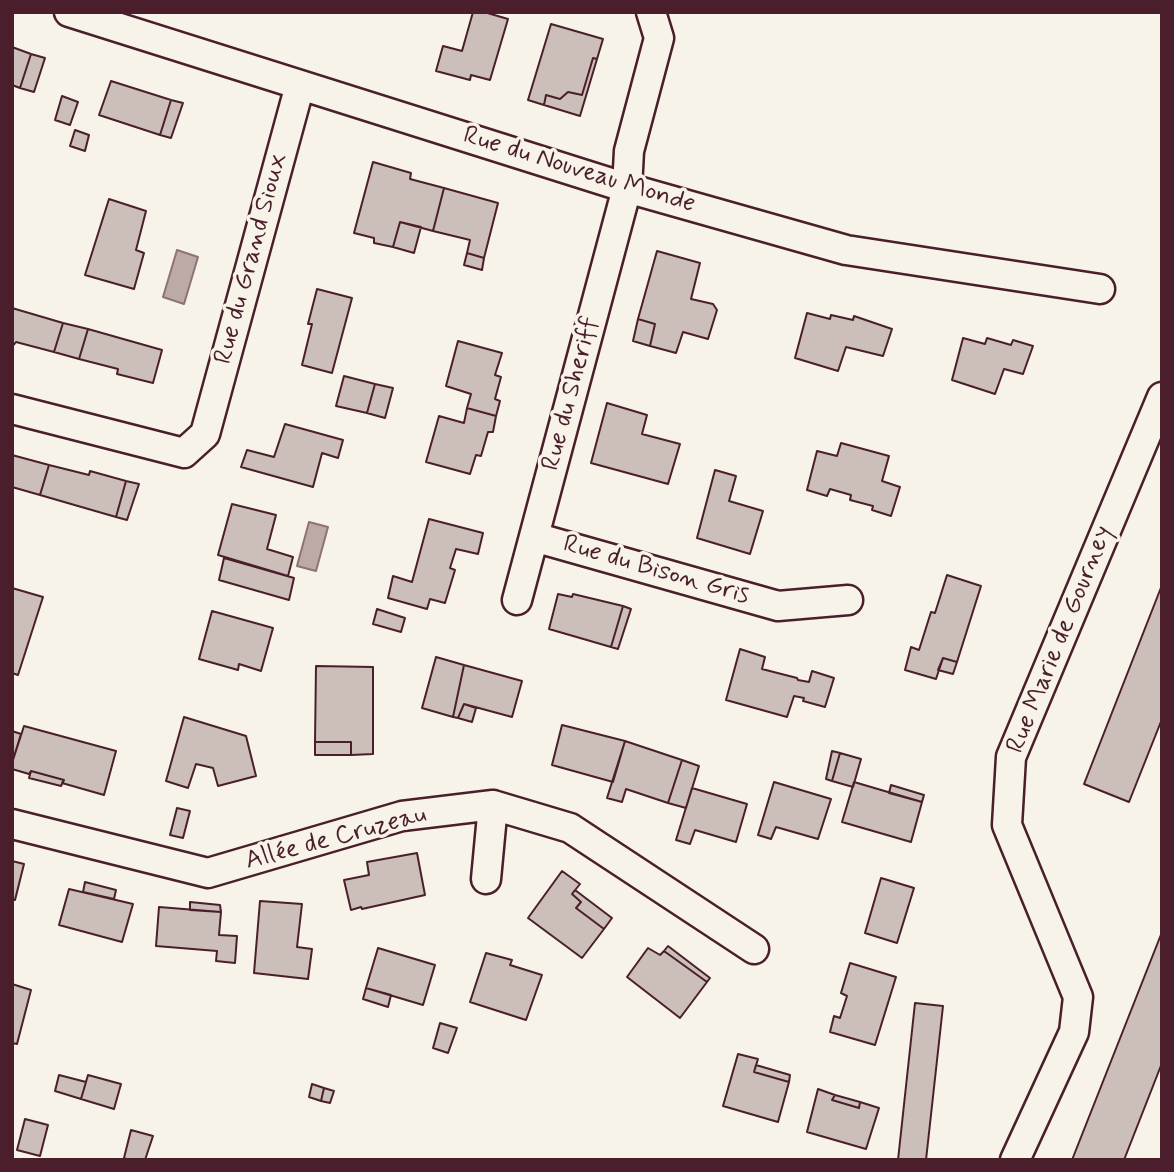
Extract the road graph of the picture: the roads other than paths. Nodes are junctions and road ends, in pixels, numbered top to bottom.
1 (69, 12) edge
2 (651, 12) edge
3 (300, 85) junction
4 (627, 188) junction
5 (1100, 289) dead end
6 (1162, 397) edge
7 (12, 408) edge
8 (534, 537) junction
9 (517, 600) dead end
10 (848, 600) dead end
11 (493, 805) junction
12 (12, 824) edge
13 (486, 879) dead end
14 (754, 949) dead end
15 (1014, 1160) edge

1 - 3 street, Rue du Nouveau Monde
2 - 4 street, Rue du Sheriff
3 - 4 street, Rue du Nouveau Monde
3 - 7 street, Rue du Grand Sioux
4 - 5 street, Rue du Nouveau Monde
4 - 8 street, Rue du Sheriff
6 - 15 street, Rue Marie de Gourney
8 - 9 street, Rue du Sheriff
8 - 10 street, Rue du Bison Gris
11 - 12 street, Allée de Cruzeau
11 - 13 street
11 - 14 street, Allée de Cruzeau

